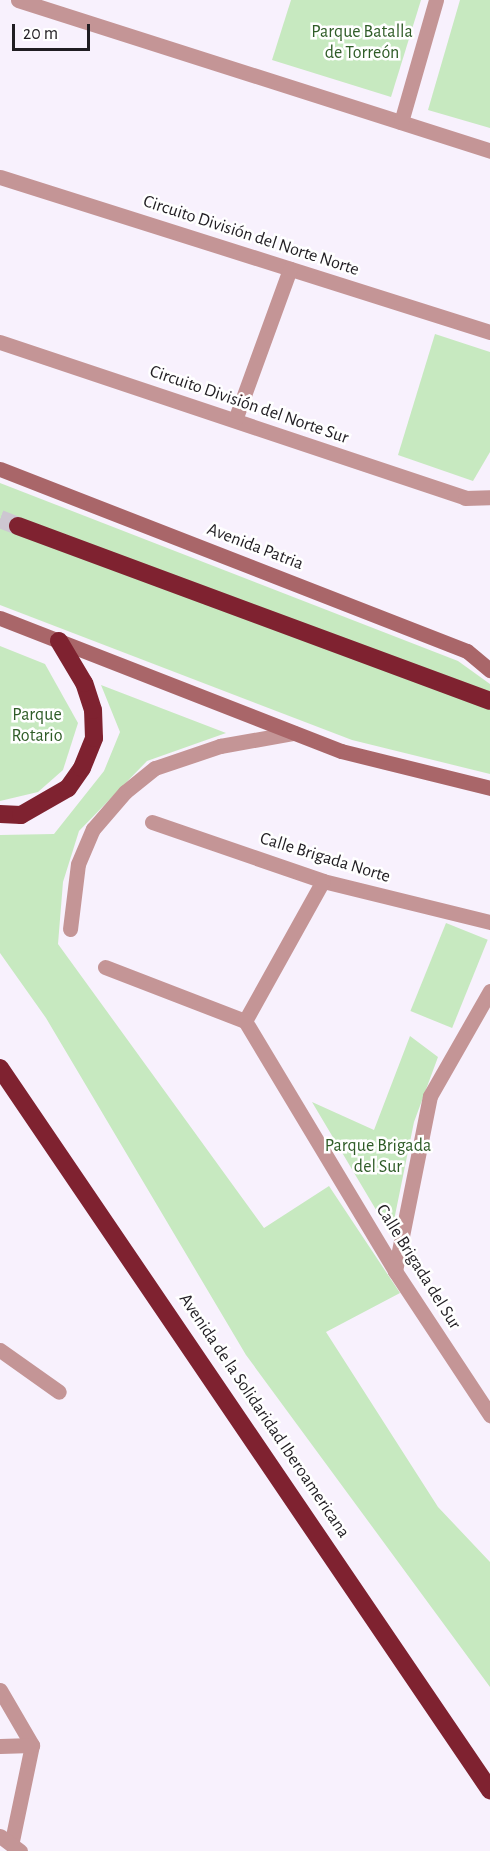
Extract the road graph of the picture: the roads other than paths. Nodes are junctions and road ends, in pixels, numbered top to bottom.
1 (18, 0) edge
2 (436, 0) edge
3 (400, 122) junction
4 (490, 151) edge
5 (0, 177) edge
6 (290, 269) junction
7 (490, 332) edge
8 (0, 342) edge
9 (235, 420) junction
10 (0, 469) edge
11 (488, 498) edge
12 (18, 526) tunnel mouth
13 (0, 618) edge
14 (59, 641) junction
15 (490, 670) edge
16 (490, 701) edge
17 (294, 733) junction
18 (490, 788) edge
19 (0, 814) edge
20 (152, 822) dead end
21 (323, 881) junction
22 (489, 920) edge
23 (69, 929) dead end
24 (105, 967) dead end
25 (490, 991) edge
26 (245, 1021) junction
27 (0, 1068) edge
28 (396, 1271) junction
29 (0, 1350) edge
30 (59, 1392) dead end
31 (490, 1415) edge
32 (0, 1690) edge
33 (32, 1745) junction
34 (0, 1746) edge
35 (490, 1790) edge
36 (11, 1843) edge

1 - 3 street
2 - 3 street
3 - 4 street
5 - 6 street, Circuito División del Norte Norte
6 - 7 street, Circuito División del Norte Norte
6 - 9 street
8 - 9 street, Circuito División del Norte Sur
9 - 11 street, Circuito División del Norte Sur
10 - 15 street, Avenida Patria
12 - 16 highway
13 - 14 street
14 - 17 street
14 - 19 highway
17 - 18 street
17 - 23 street
20 - 21 street, Calle Brigada Norte
21 - 22 street, Calle Brigada Norte
21 - 26 street
24 - 26 street
25 - 28 street
26 - 28 street, Calle Brigada del Sur
27 - 35 highway, Avenida de la Solidaridad Iberoamericana
28 - 31 street, Calle Brigada del Sur
29 - 30 street
32 - 33 street
33 - 34 street
33 - 36 street

